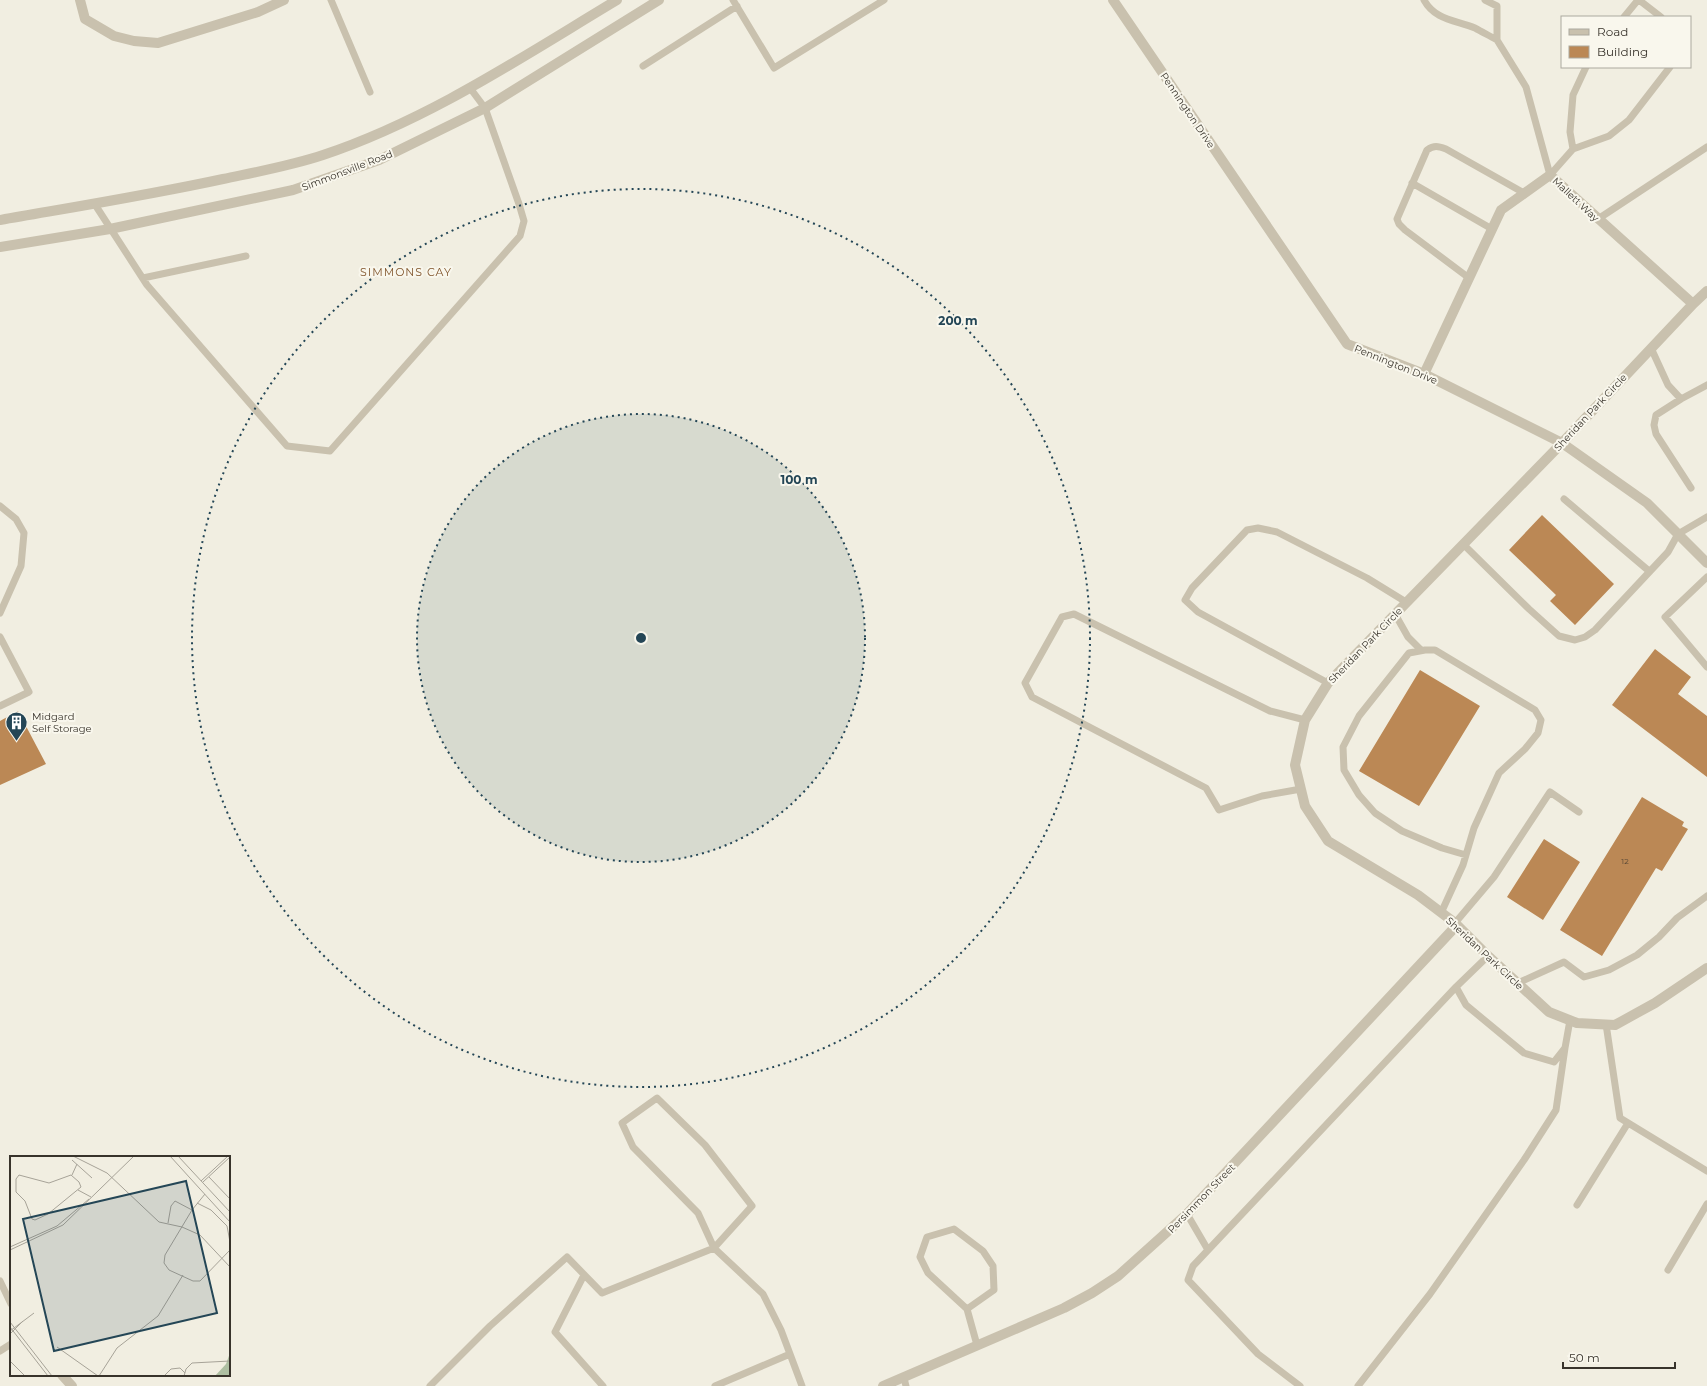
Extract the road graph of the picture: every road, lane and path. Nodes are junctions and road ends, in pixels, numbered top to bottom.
1 (80, 0) edge
2 (284, 0) edge
3 (331, 0) edge
4 (617, 0) edge
5 (659, 0) edge
6 (884, 0) edge
7 (1113, 0) edge
8 (1424, 0) edge
9 (1485, 0) edge
10 (1639, 0) edge
11 (735, 3) edge
12 (1499, 3) edge
13 (1625, 16) edge
14 (1660, 16) edge
15 (1497, 40) junction
16 (643, 66) dead end
17 (1586, 68) edge
18 (1669, 68) edge
19 (470, 88) junction
20 (370, 92) dead end
21 (485, 108) junction
22 (1707, 147) edge
23 (1573, 149) junction
24 (1550, 175) junction
25 (1412, 183) junction
26 (1524, 193) junction
27 (94, 203) junction
28 (1598, 219) junction
29 (0, 220) edge
30 (110, 229) junction
31 (1492, 229) junction
32 (0, 247) edge
33 (246, 256) dead end
34 (143, 278) junction
35 (1469, 278) junction
36 (1707, 291) edge
37 (1693, 304) junction
38 (1651, 348) junction
39 (1424, 374) junction
40 (1707, 385) edge
41 (1681, 399) junction
42 (1562, 443) junction
43 (1692, 488) dead end
44 (1564, 499) dead end
45 (0, 506) edge
46 (1707, 517) edge
47 (1678, 534) junction
48 (1463, 544) junction
49 (1707, 563) edge
50 (1649, 571) junction
51 (1707, 577) edge
52 (1406, 602) junction
53 (0, 613) edge
54 (1395, 614) junction
55 (0, 637) edge
56 (1421, 650) junction
57 (1707, 668) edge
58 (1328, 682) junction
59 (0, 706) edge
60 (1305, 720) junction
61 (1301, 789) junction
62 (1579, 812) dead end
63 (1466, 855) junction
64 (1707, 896) edge
65 (1441, 913) junction
66 (1456, 924) junction
67 (1488, 956) junction
68 (1707, 968) edge
69 (1518, 983) junction
70 (1456, 987) junction
71 (1570, 1020) junction
72 (1606, 1024) junction
73 (1565, 1048) junction
74 (1628, 1123) junction
75 (1707, 1171) edge
76 (1707, 1204) edge
77 (1577, 1206) dead end
78 (1187, 1214) junction
79 (714, 1248) junction
80 (1208, 1250) junction
81 (1668, 1270) dead end
82 (584, 1275) junction
83 (0, 1281) edge
84 (10, 1302) edge
85 (967, 1310) junction
86 (10, 1345) edge
87 (977, 1345) junction
88 (0, 1351) edge
89 (790, 1354) junction
90 (63, 1376) edge
91 (905, 1382) edge
92 (72, 1386) edge
93 (430, 1386) edge
94 (604, 1386) edge
95 (715, 1386) edge
96 (802, 1386) edge
97 (883, 1386) edge
98 (1300, 1386) edge
99 (1358, 1386) edge

1 - 2 street
3 - 20 lane
4 - 19 street
5 - 21 street, Simmonsville Road
6 - 11 lane
7 - 39 street, Pennington Drive
8 - 15 lane
9 - 12 lane
10 - 13 lane
10 - 14 lane
11 - 16 lane
12 - 15 lane
15 - 24 lane
17 - 23 lane
18 - 23 lane
19 - 21 lane
19 - 27 street
21 - 30 street, Simmonsville Road
21 - 34 lane
22 - 28 lane
23 - 24 lane
24 - 26 street, Mallett Way
24 - 28 street, Mallett Way
25 - 26 lane
25 - 31 lane
25 - 35 lane
26 - 31 street, Mallett Way
27 - 29 street
27 - 30 lane
28 - 37 street, Mallett Way
30 - 32 street, Simmonsville Road
30 - 34 lane
31 - 35 street, Mallett Way
33 - 34 lane
35 - 39 street, Mallett Way
36 - 37 street, Sheridan Park Circle
37 - 38 street, Sheridan Park Circle
38 - 41 lane
38 - 42 street, Sheridan Park Circle
39 - 42 street, Pennington Drive
40 - 41 lane
41 - 43 lane
42 - 47 street, Pennington Drive
42 - 48 street, Sheridan Park Circle
44 - 50 lane
45 - 53 lane
46 - 47 lane
47 - 49 street, Pennington Drive
47 - 50 lane
48 - 50 lane
48 - 52 street, Sheridan Park Circle
51 - 57 lane
52 - 54 street, Sheridan Park Circle
52 - 58 lane
54 - 56 lane
54 - 58 street, Sheridan Park Circle
55 - 59 lane
56 - 63 lane
56 - 63 lane
58 - 60 street, Sheridan Park Circle
60 - 61 street, Sheridan Park Circle
60 - 61 lane
61 - 65 street, Sheridan Park Circle
62 - 66 lane
63 - 65 lane
64 - 69 lane
65 - 66 street, Sheridan Park Circle
66 - 67 street, Sheridan Park Circle
66 - 78 street, Persimmon Street
67 - 69 street, Sheridan Park Circle
67 - 70 lane
68 - 72 street, Sheridan Park Circle
69 - 71 street, Sheridan Park Circle
70 - 73 lane
70 - 80 lane
71 - 72 street, Sheridan Park Circle
71 - 73 lane
72 - 74 lane
73 - 99 lane
74 - 75 lane
74 - 77 lane
76 - 81 lane
78 - 80 lane
78 - 87 street, Persimmon Street
79 - 79 lane
79 - 82 lane
79 - 89 lane
80 - 98 lane
82 - 93 lane
82 - 94 lane
83 - 84 lane
85 - 85 lane
85 - 87 lane
86 - 88 lane
87 - 91 street, Persimmon Street
89 - 95 lane
89 - 96 lane
90 - 92 street
91 - 97 street, Persimmon Street

